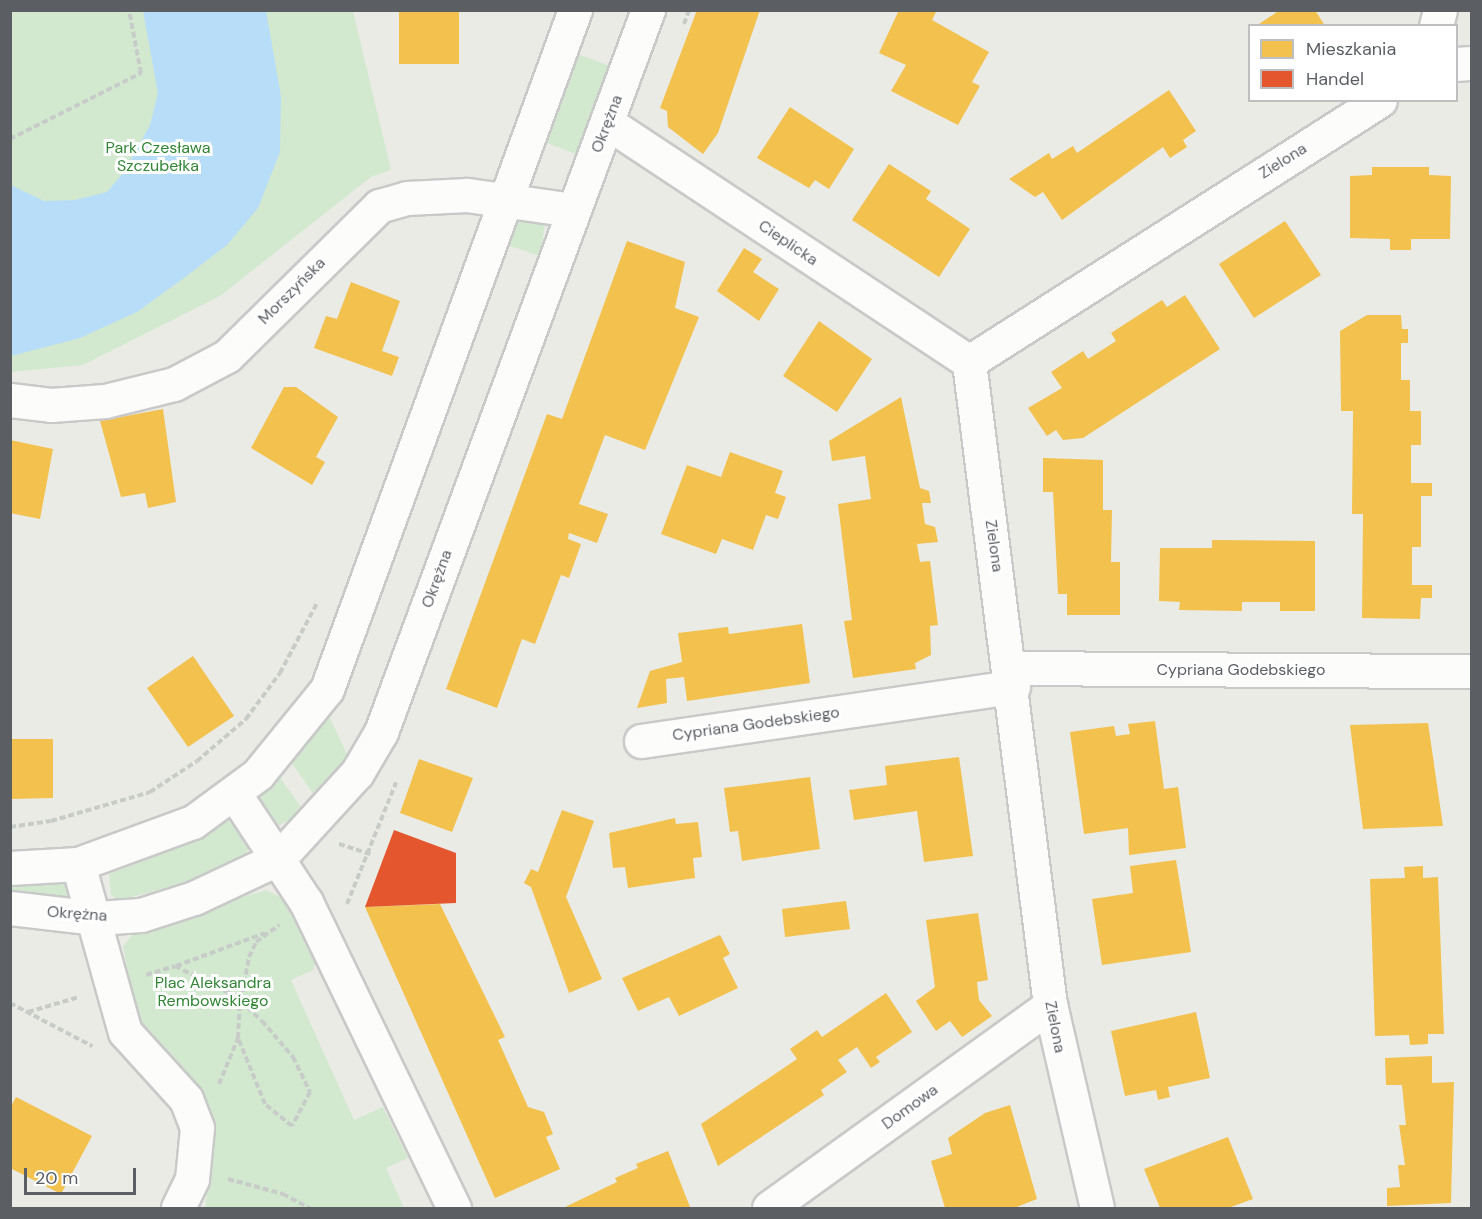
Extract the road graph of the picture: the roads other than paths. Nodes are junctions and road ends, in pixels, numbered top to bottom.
1 (575, 10) edge
2 (648, 10) edge
3 (1377, 102) edge
4 (608, 123) junction
5 (504, 200) junction
6 (573, 210) junction
7 (969, 362) junction
8 (10, 400) edge
9 (1472, 671) edge
10 (1012, 677) junction
11 (641, 741) dead end
12 (234, 794) junction
13 (279, 858) junction
14 (78, 864) junction
15 (10, 868) edge
16 (10, 908) edge
17 (96, 918) junction
18 (1050, 1005) junction
19 (178, 1209) edge
20 (454, 1209) edge
21 (769, 1209) edge
22 (1097, 1209) edge

1 - 5 street
2 - 4 street, Okrężna
3 - 7 street, Zielona
4 - 6 street, Okrężna
4 - 7 street, Cieplicka
5 - 6 street, Morszyńska
5 - 8 street, Morszyńska
5 - 12 street
6 - 13 street, Okrężna
7 - 10 street, Zielona
9 - 10 street, Cypriana Godebskiego
10 - 11 street, Cypriana Godebskiego
10 - 18 street, Zielona
12 - 13 street
12 - 14 street
13 - 17 street, Okrężna
13 - 20 street
14 - 15 street
14 - 17 street
16 - 17 street, Okrężna
17 - 19 street
18 - 21 street, Domowa
18 - 22 street, Zielona

